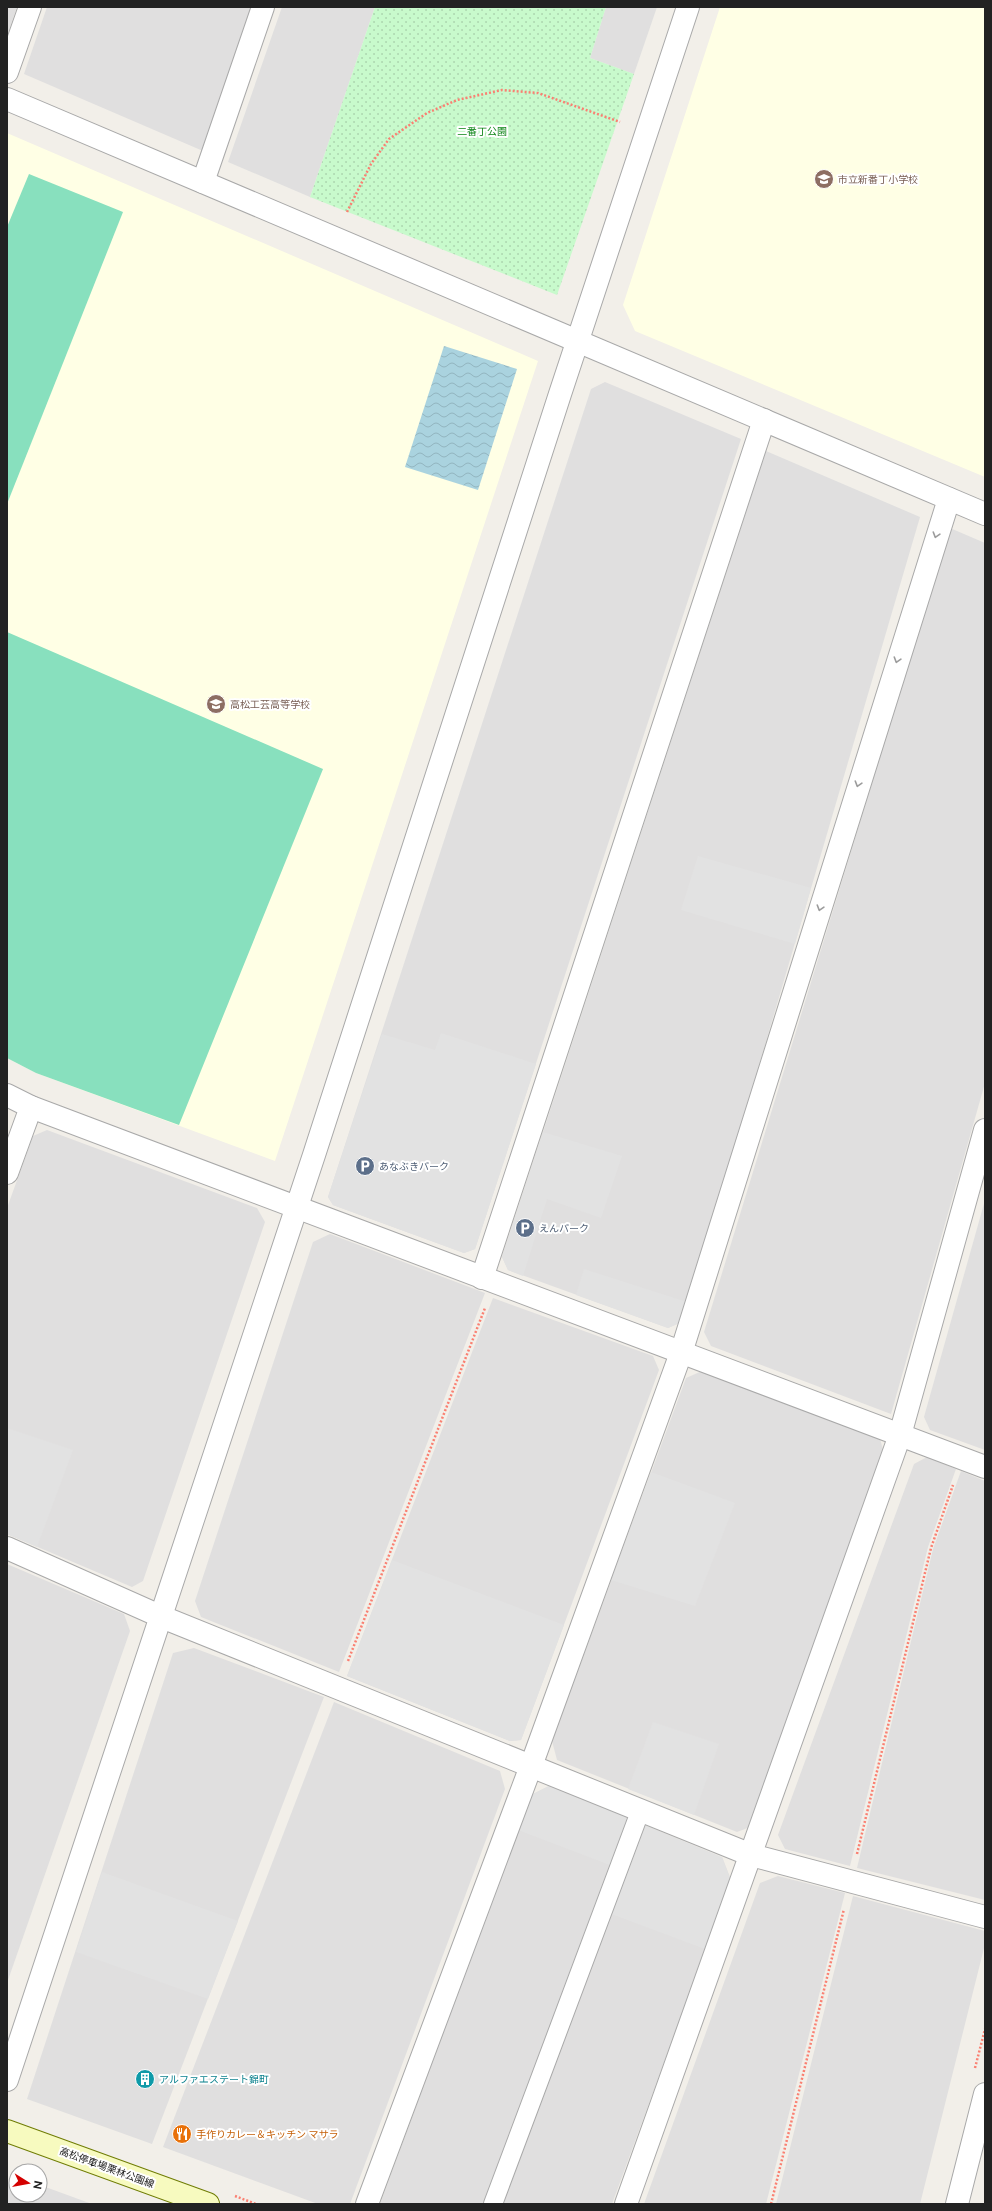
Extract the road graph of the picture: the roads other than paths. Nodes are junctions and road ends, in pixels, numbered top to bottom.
1 (30, 7) edge
2 (263, 7) edge
3 (688, 7) edge
4 (7, 72) edge
5 (7, 99) edge
6 (203, 182) junction
7 (579, 341) junction
8 (764, 420) junction
9 (949, 499) junction
10 (985, 514) edge
11 (7, 1095) edge
12 (31, 1107) junction
13 (985, 1130) edge
14 (7, 1173) edge
15 (297, 1207) junction
16 (488, 1280) junction
17 (681, 1353) junction
18 (900, 1436) junction
19 (985, 1467) edge
20 (7, 1548) edge
21 (162, 1616) junction
22 (531, 1766) junction
23 (641, 1809) junction
24 (751, 1855) junction
25 (985, 1917) edge
26 (7, 2080) edge
27 (985, 2094) edge
28 (981, 2124) edge
29 (7, 2131) edge
30 (208, 2204) edge
31 (367, 2204) edge
32 (493, 2204) edge
33 (626, 2204) edge
34 (957, 2204) edge

1 - 4 street
2 - 6 street
3 - 7 street
5 - 6 street
6 - 7 street
7 - 8 street
7 - 15 street
8 - 9 street
8 - 16 street
9 - 10 street
9 -> 17 street
11 - 12 street
12 - 14 street
12 - 15 street
13 - 18 street
15 - 16 street
15 - 21 street
16 - 17 street
17 - 18 street
17 - 22 street
18 - 19 street
18 - 24 street
20 - 21 street
21 - 22 street
21 - 26 street
22 - 23 street
22 - 31 street
23 - 24 street
23 - 32 lane
24 - 25 street
24 - 33 street
27 - 28 street
28 - 34 street
29 - 30 main road, 高松停車場栗林公園線

